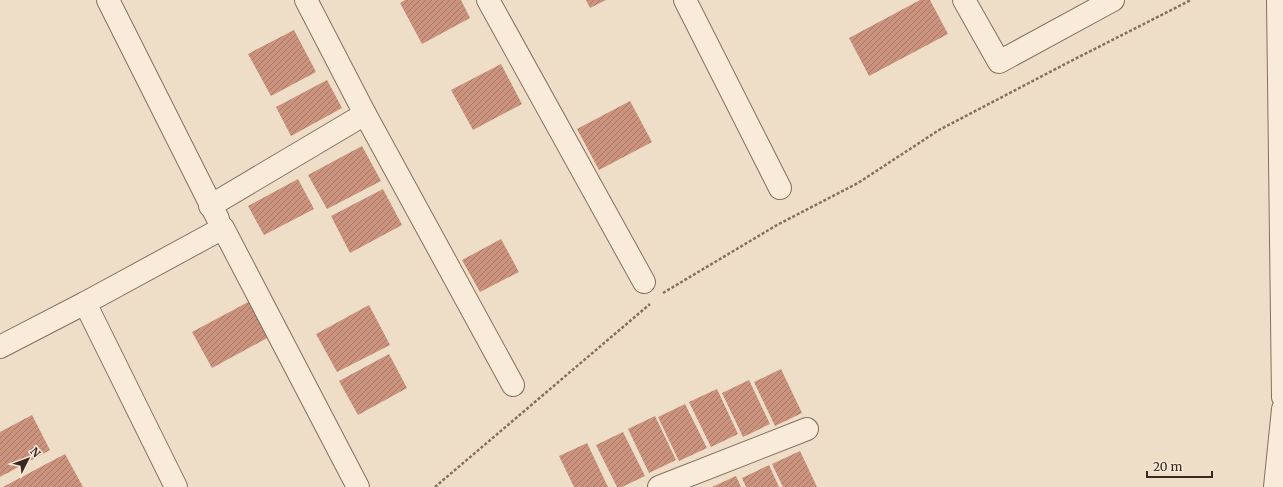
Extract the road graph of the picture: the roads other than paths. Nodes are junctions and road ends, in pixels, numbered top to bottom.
1 (108, 0) edge
2 (306, 0) edge
3 (488, 0) edge
4 (685, 0) edge
5 (964, 0) edge
6 (1113, 0) edge
7 (1278, 0) edge
8 (365, 114) junction
9 (1281, 119) edge
10 (780, 188) dead end
11 (210, 206) junction
12 (223, 228) junction
13 (652, 293) road end
14 (1282, 300) edge
15 (86, 303) junction
16 (0, 347) edge
17 (513, 385) dead end
18 (1283, 397) edge
19 (1283, 409) edge
20 (807, 429) dead end
21 (176, 487) edge
22 (358, 487) edge
23 (659, 487) edge
24 (1275, 487) edge

1 - 11 street
2 - 8 street
3 - 13 street
4 - 10 street
5 - 6 street
7 - 9 street
8 - 11 street
8 - 17 street
9 - 14 street
11 - 12 street
12 - 15 street
12 - 22 street
14 - 18 street
15 - 16 street
15 - 21 street
19 - 24 street
20 - 23 street

